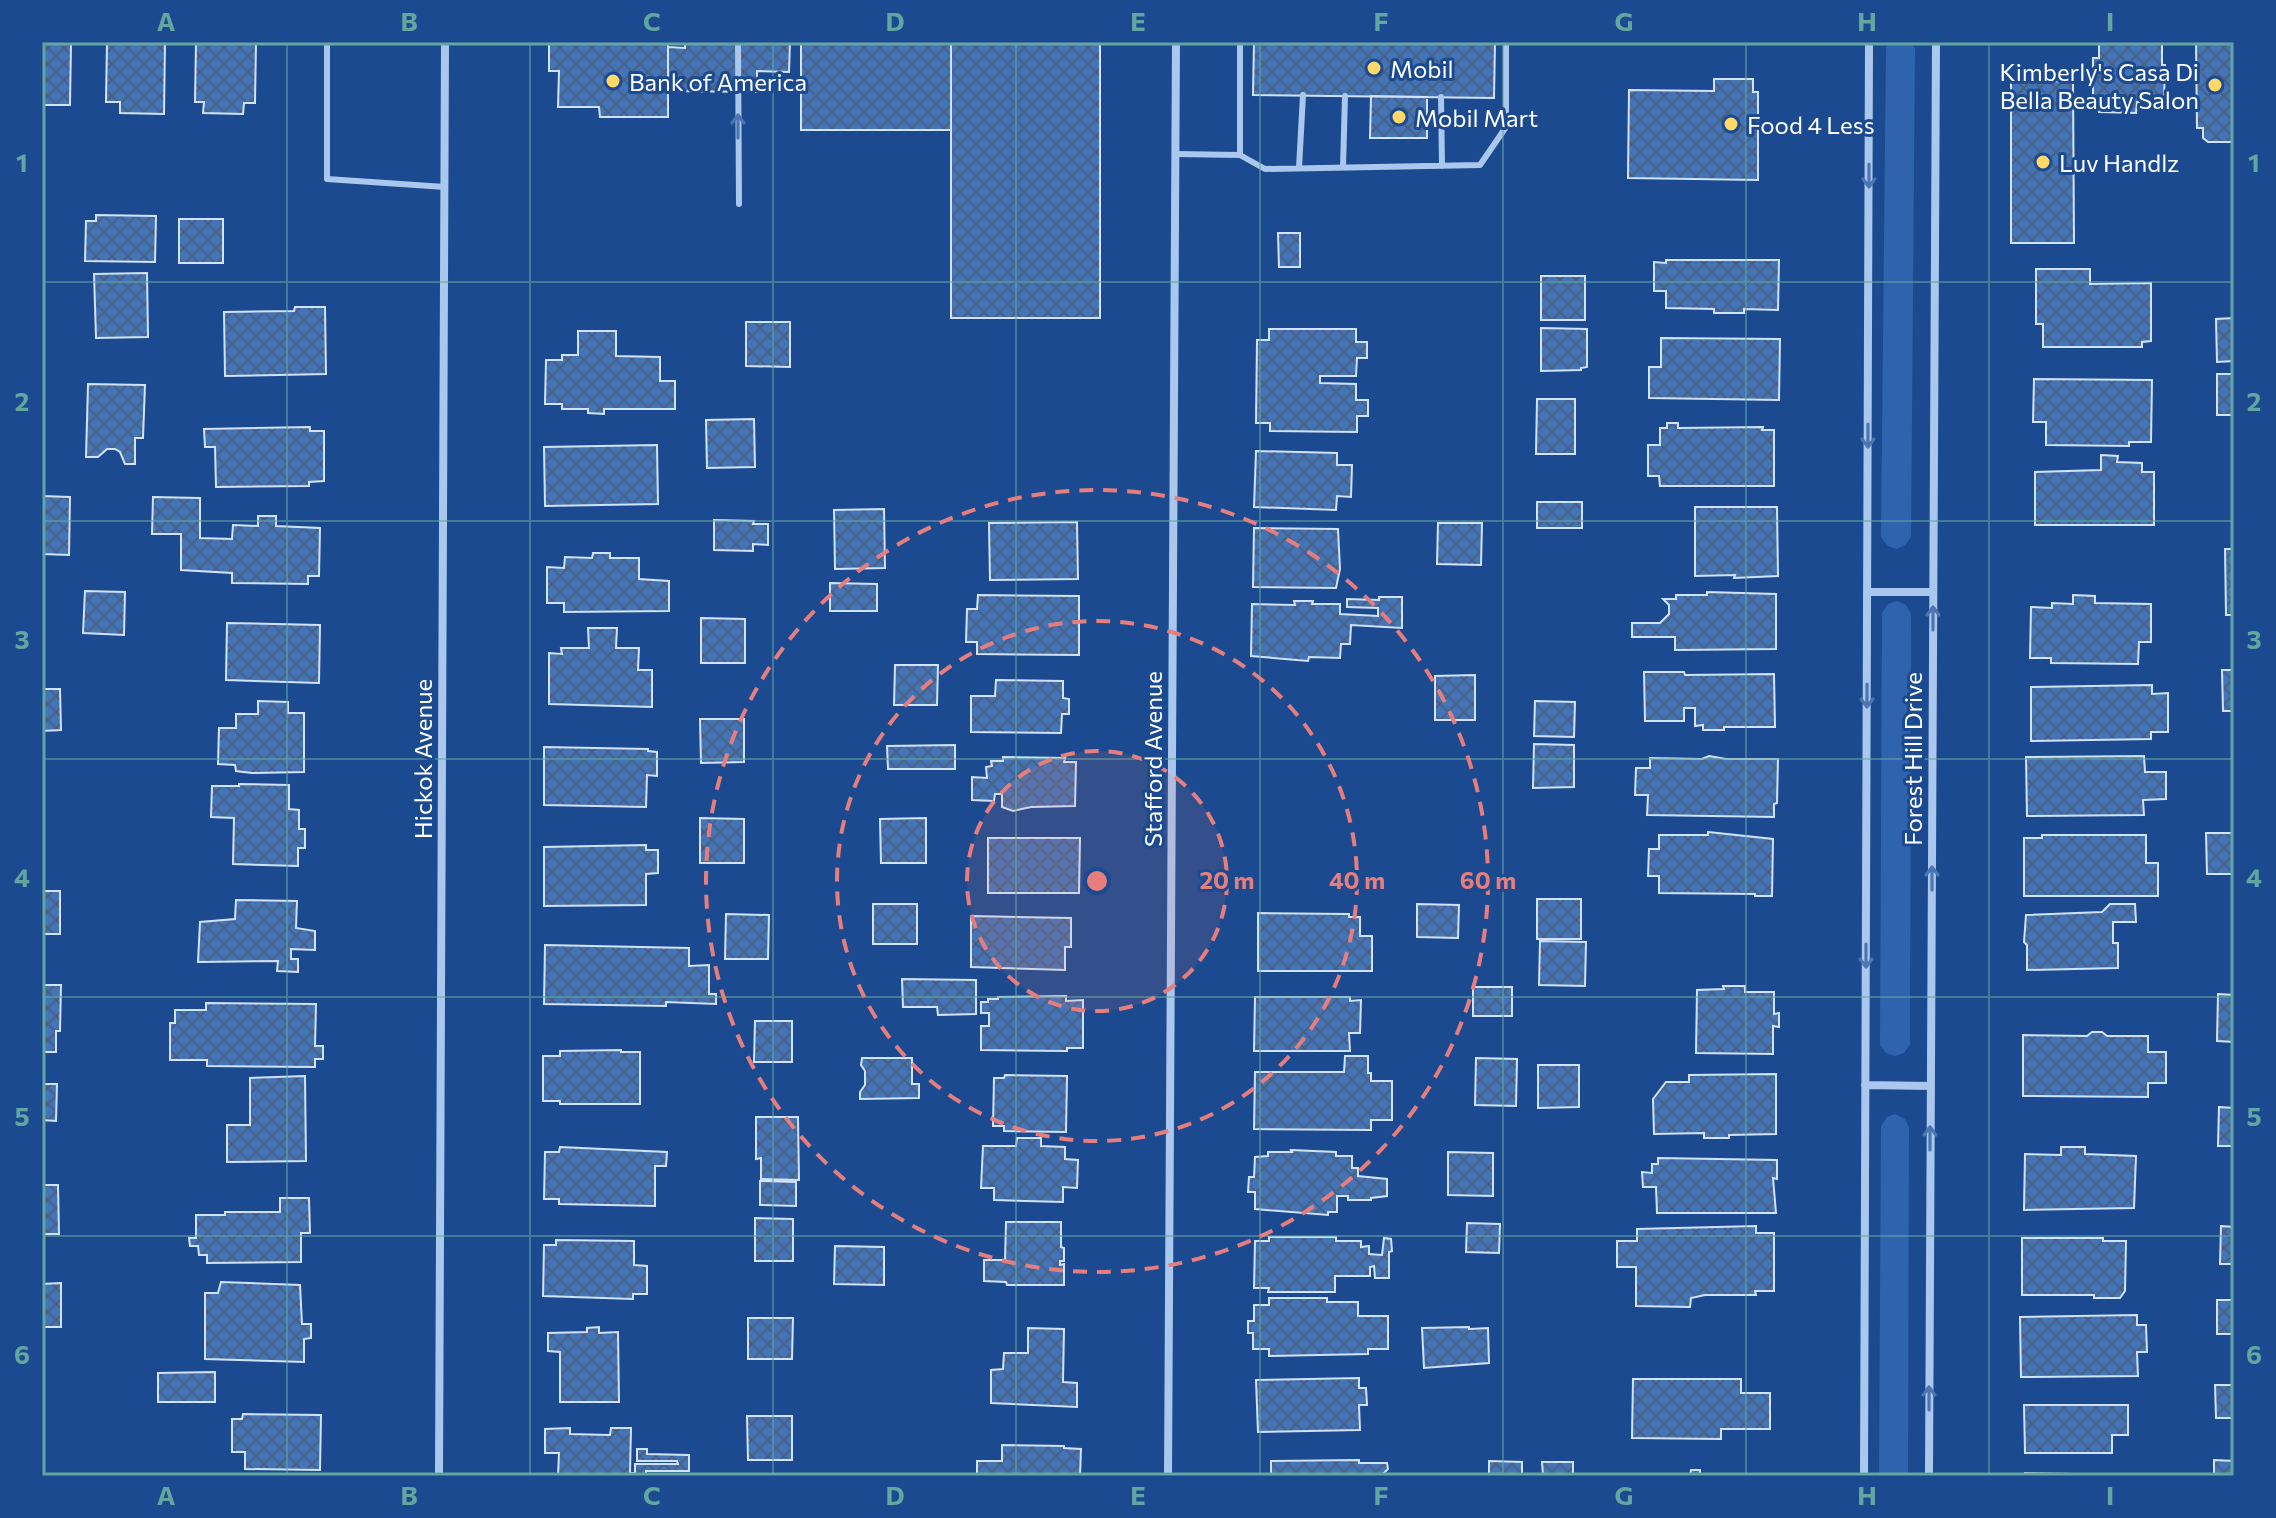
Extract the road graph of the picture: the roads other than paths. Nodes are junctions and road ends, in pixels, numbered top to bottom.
1 (327, 42) edge
2 (445, 42) edge
3 (738, 42) edge
4 (1176, 42) edge
5 (1240, 42) edge
6 (1506, 42) edge
7 (1869, 42) edge
8 (1936, 42) edge
9 (1303, 95) dead end
10 (1345, 96) dead end
11 (1441, 97) dead end
12 (1175, 154) junction
13 (1240, 155) junction
14 (1442, 166) junction
15 (1343, 167) junction
16 (1299, 168) junction
17 (445, 187) junction
18 (739, 204) dead end
19 (1867, 592) junction
20 (1933, 592) junction
21 (1865, 1085) junction
22 (1931, 1086) junction
23 (439, 1476) edge
24 (1168, 1476) edge
25 (1864, 1476) edge
26 (1929, 1476) edge

1 - 17 lane
2 - 17 street, Hickok Avenue
18 -> 3 lane
4 - 12 street, Stafford Avenue
5 - 13 lane
6 - 14 lane
7 -> 19 street, Forest Hill Drive
8 - 20 street, Forest Hill Drive
9 - 16 lane
10 - 15 lane
11 - 14 lane
12 - 13 lane
12 - 24 street, Stafford Avenue
13 - 16 lane
14 - 15 lane
15 - 16 lane
17 - 23 street, Hickok Avenue
19 - 20 street
19 -> 21 street, Forest Hill Drive
22 -> 20 street, Forest Hill Drive
21 - 22 street
21 - 25 street, Forest Hill Drive
26 -> 22 street, Forest Hill Drive

